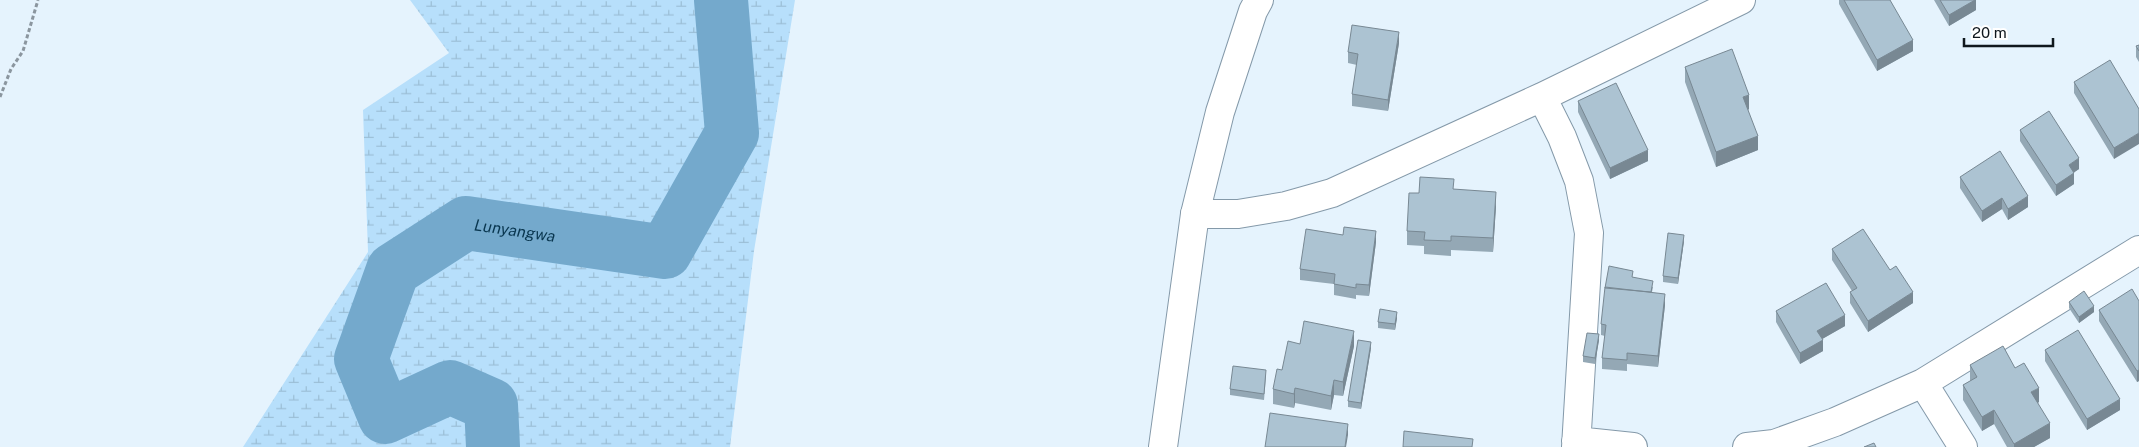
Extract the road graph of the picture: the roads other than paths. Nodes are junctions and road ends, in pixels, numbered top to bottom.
1 (1259, 0) edge
2 (1741, 0) edge
3 (1542, 97) junction
4 (1195, 214) junction
5 (2139, 250) edge
6 (1923, 382) junction
7 (1576, 444) edge
8 (1163, 447) edge
9 (1633, 447) edge
10 (1747, 447) edge
11 (1963, 447) edge

1 - 4 street
2 - 3 street
3 - 4 street
3 - 7 street
4 - 8 street
5 - 6 street
6 - 10 street
6 - 11 street
7 - 9 street

